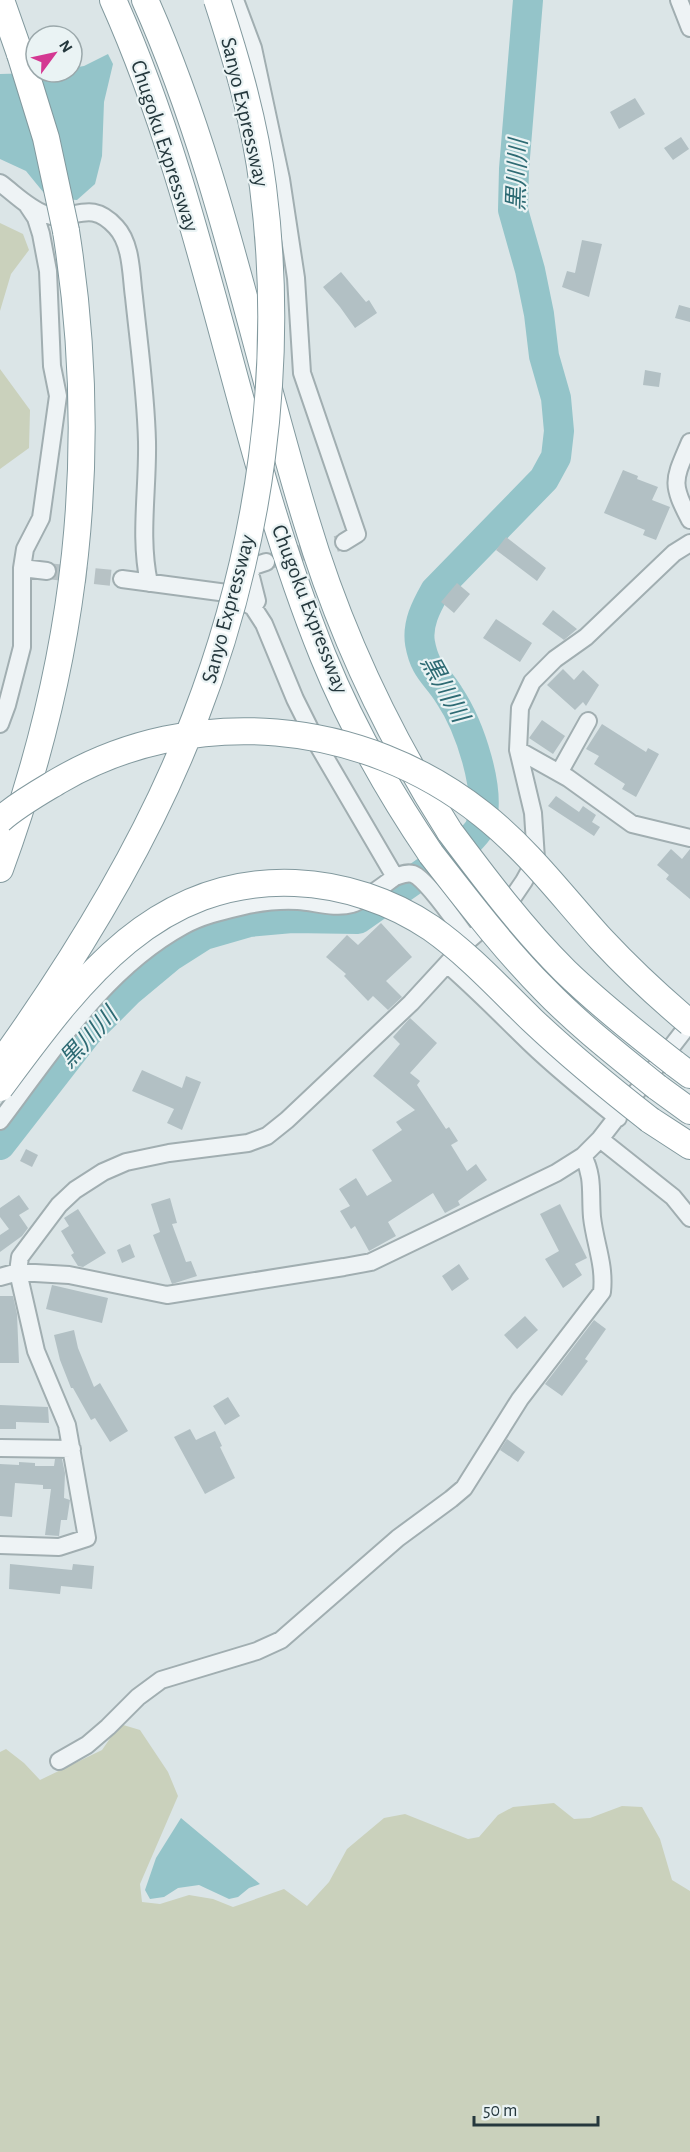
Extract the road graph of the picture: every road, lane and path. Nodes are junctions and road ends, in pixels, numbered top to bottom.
1 (1, 0) edge
2 (113, 0) edge
3 (145, 0) edge
4 (217, 0) edge
5 (235, 0) edge
6 (679, 0) edge
7 (690, 28) edge
8 (0, 183) edge
9 (26, 203) junction
10 (690, 442) edge
11 (690, 520) edge
12 (344, 542) dead end
13 (690, 543) edge
14 (266, 562) tunnel mouth
15 (22, 568) junction
16 (47, 571) tunnel mouth
17 (122, 579) tunnel mouth
18 (149, 583) junction
19 (253, 607) junction
20 (2, 715) edge
21 (588, 721) dead end
22 (518, 750) junction
23 (559, 773) junction
24 (0, 820) edge
25 (690, 838) edge
26 (0, 869) edge
27 (395, 878) junction
28 (469, 940) junction
29 (447, 964) junction
30 (690, 1023) edge
31 (0, 1064) edge
32 (682, 1069) edge
33 (0, 1088) edge
34 (690, 1111) edge
35 (618, 1118) junction
36 (0, 1121) edge
37 (600, 1139) junction
38 (690, 1146) edge
39 (583, 1156) junction
40 (690, 1216) edge
41 (18, 1272) junction
42 (0, 1277) edge
43 (0, 1448) edge
44 (72, 1449) junction
45 (0, 1545) edge
46 (59, 1761) dead end

1 - 26 highway, bridge
2 - 34 highway, Chugoku Expressway, bridge
3 - 32 highway, Chugoku Expressway, bridge
4 - 31 highway, Sanyo Expressway, bridge
5 - 12 street
6 - 7 street
8 - 9 street
9 - 15 street
9 - 18 street
10 - 11 street
13 - 22 street
14 - 19 street
15 - 16 street
15 - 20 street
17 - 18 street
18 - 19 street
19 - 27 street
21 - 23 street
22 - 23 street
22 - 28 street
23 - 25 street
24 - 30 highway, bridge
27 - 28 street
27 - 36 street
28 - 29 street
29 - 35 street
29 - 41 street
30 - 35 street
33 - 38 highway, bridge
35 - 37 street
37 - 39 street
37 - 40 street
39 - 41 street
39 - 46 street
41 - 42 street
41 - 44 street
43 - 44 street
44 - 45 street

